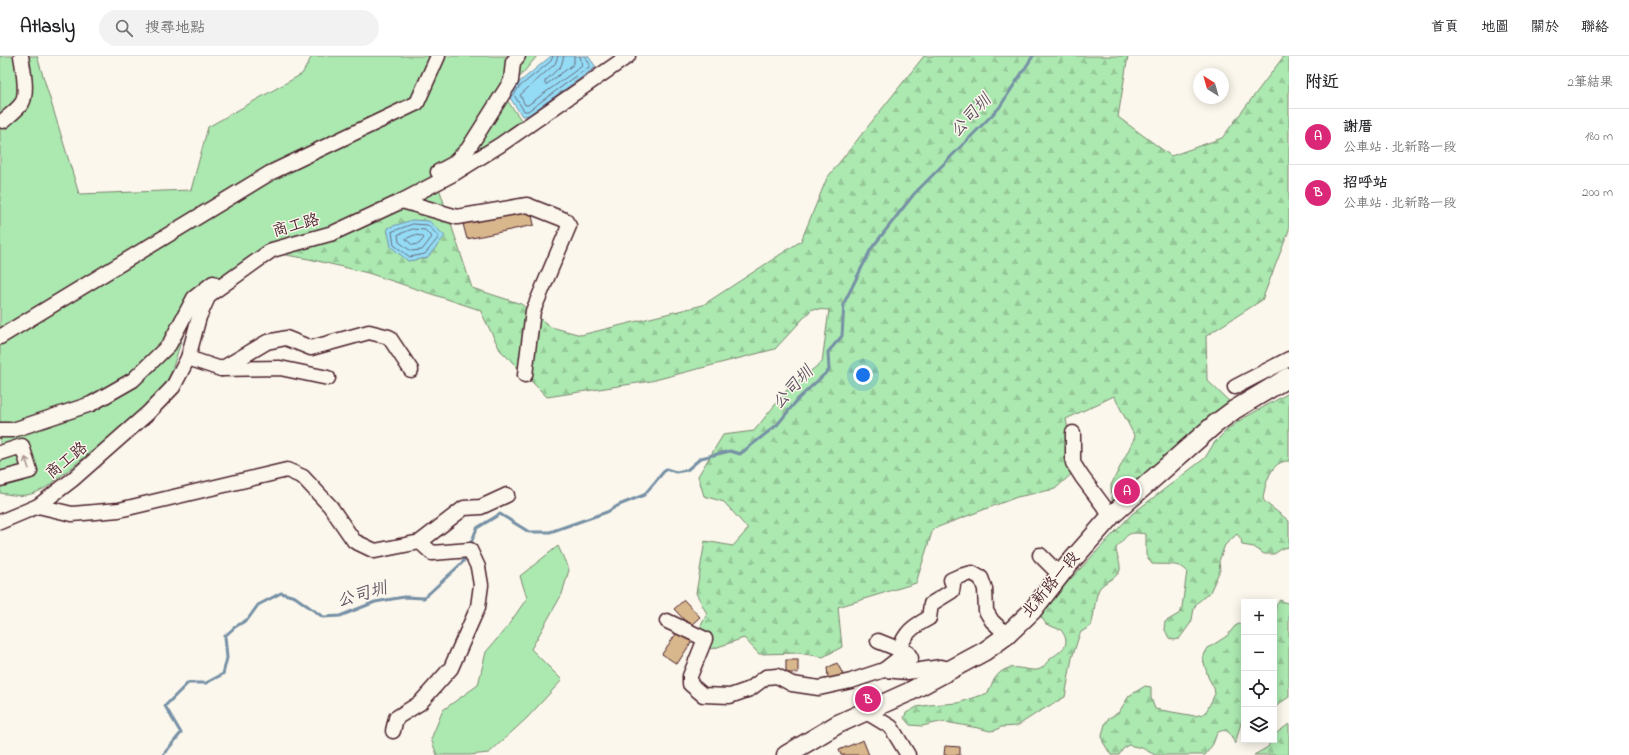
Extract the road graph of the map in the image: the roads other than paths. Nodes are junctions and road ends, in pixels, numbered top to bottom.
1 (21, 56) edge
2 (438, 56) edge
3 (518, 56) edge
4 (628, 56) edge
5 (3, 121) dead end
6 (402, 201) junction
7 (0, 337) edge
8 (188, 358) junction
9 (1289, 359) edge
10 (221, 370) junction
11 (411, 370) dead end
12 (525, 375) dead end
13 (1289, 377) edge
14 (328, 378) dead end
15 (1235, 387) dead end
16 (0, 430) edge
17 (1074, 433) dead end
18 (0, 452) edge
19 (0, 479) edge
20 (507, 495) dead end
21 (38, 506) junction
22 (1111, 516) junction
23 (0, 522) edge
24 (420, 542) junction
25 (1040, 555) dead end
26 (1060, 575) junction
27 (667, 621) dead end
28 (1007, 635) junction
29 (878, 641) dead end
30 (898, 649) junction
31 (884, 670) junction
32 (953, 670) junction
33 (866, 712) junction
34 (393, 731) dead end
35 (786, 755) edge
36 (908, 755) edge

1 - 5 street
2 - 7 street
3 - 16 street
4 - 6 street, 商工路
6 - 8 street, 商工路
6 - 12 street
8 - 10 street
8 - 21 street, 商工路
9 - 15 street
10 - 11 street
10 - 14 street
13 - 22 main road, 北新路一段
17 - 22 street
19 -> 18 street
20 - 24 street
21 - 23 street, 商工路
21 - 24 street
22 - 26 main road, 北新路一段
24 - 34 street
25 - 26 street
26 - 28 main road, 北新路一段
27 - 31 street
28 - 30 street
28 - 32 main road, 北新路一段
29 - 30 street
30 - 31 street
31 - 32 street
32 - 33 main road, 北新路一段
33 - 35 main road, 北新路一段
33 - 36 street

